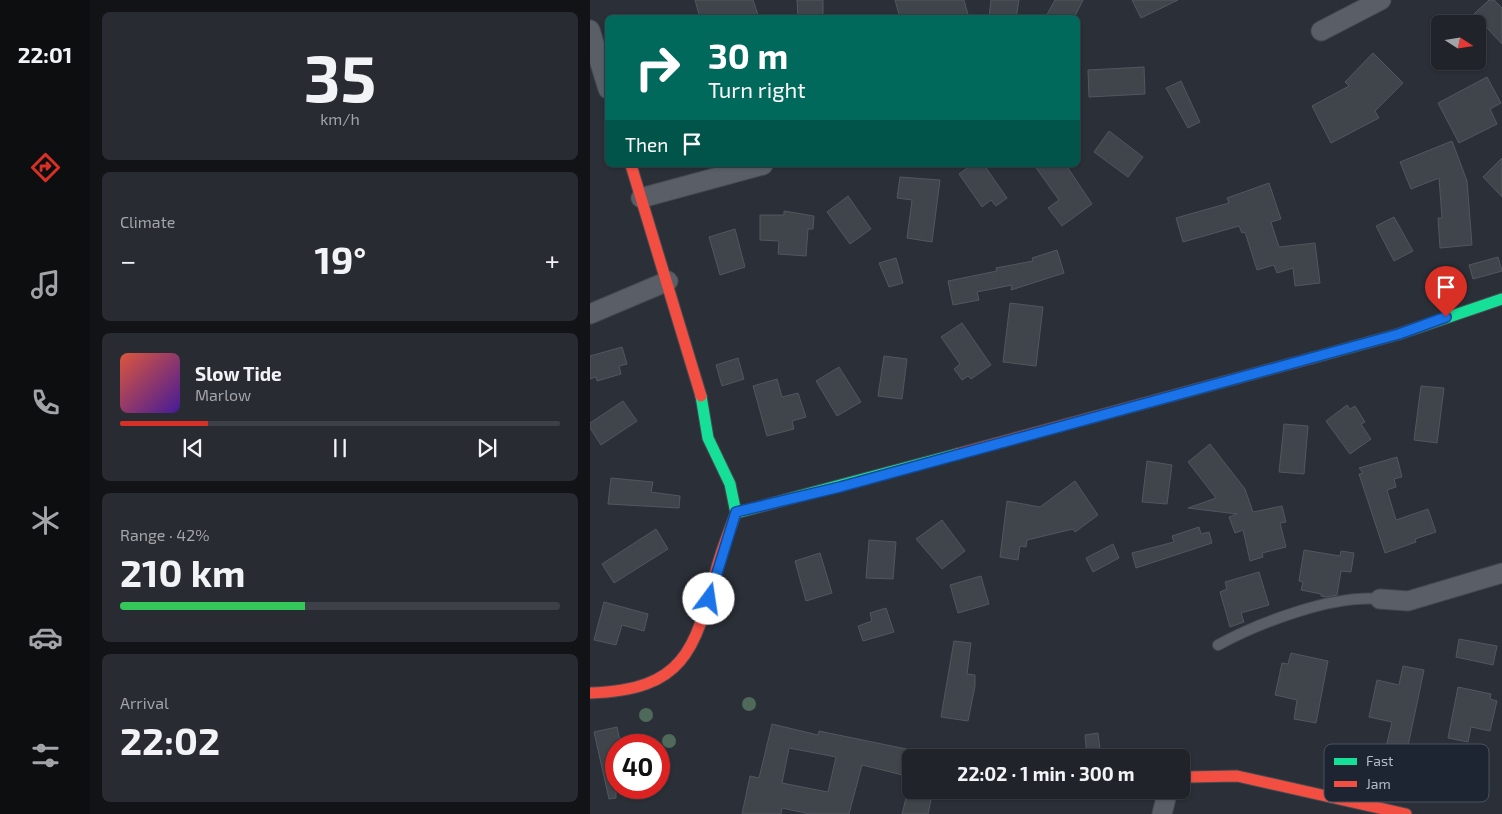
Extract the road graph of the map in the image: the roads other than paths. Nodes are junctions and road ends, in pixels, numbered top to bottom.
1 (1381, 0) edge
2 (590, 30) edge
3 (1321, 31) dead end
4 (605, 78) edge
5 (632, 167) edge
6 (756, 167) edge
7 (641, 198) junction
8 (668, 281) junction
9 (1502, 299) edge
10 (590, 314) edge
11 (736, 512) junction
12 (1502, 573) edge
13 (1380, 599) joint
14 (1218, 645) dead end
15 (590, 693) edge
16 (1190, 777) edge
17 (1324, 796) edge
18 (1166, 799) edge
19 (1353, 802) edge
20 (1162, 814) edge
21 (1406, 814) edge

1 - 3 street
2 - 4 street
5 - 7 street
6 - 7 street
7 - 8 street
8 - 10 street
8 - 11 street
9 - 11 street
11 - 15 street
12 - 13 street
13 - 14 lane
16 - 17 street
18 - 20 street
19 - 21 street

